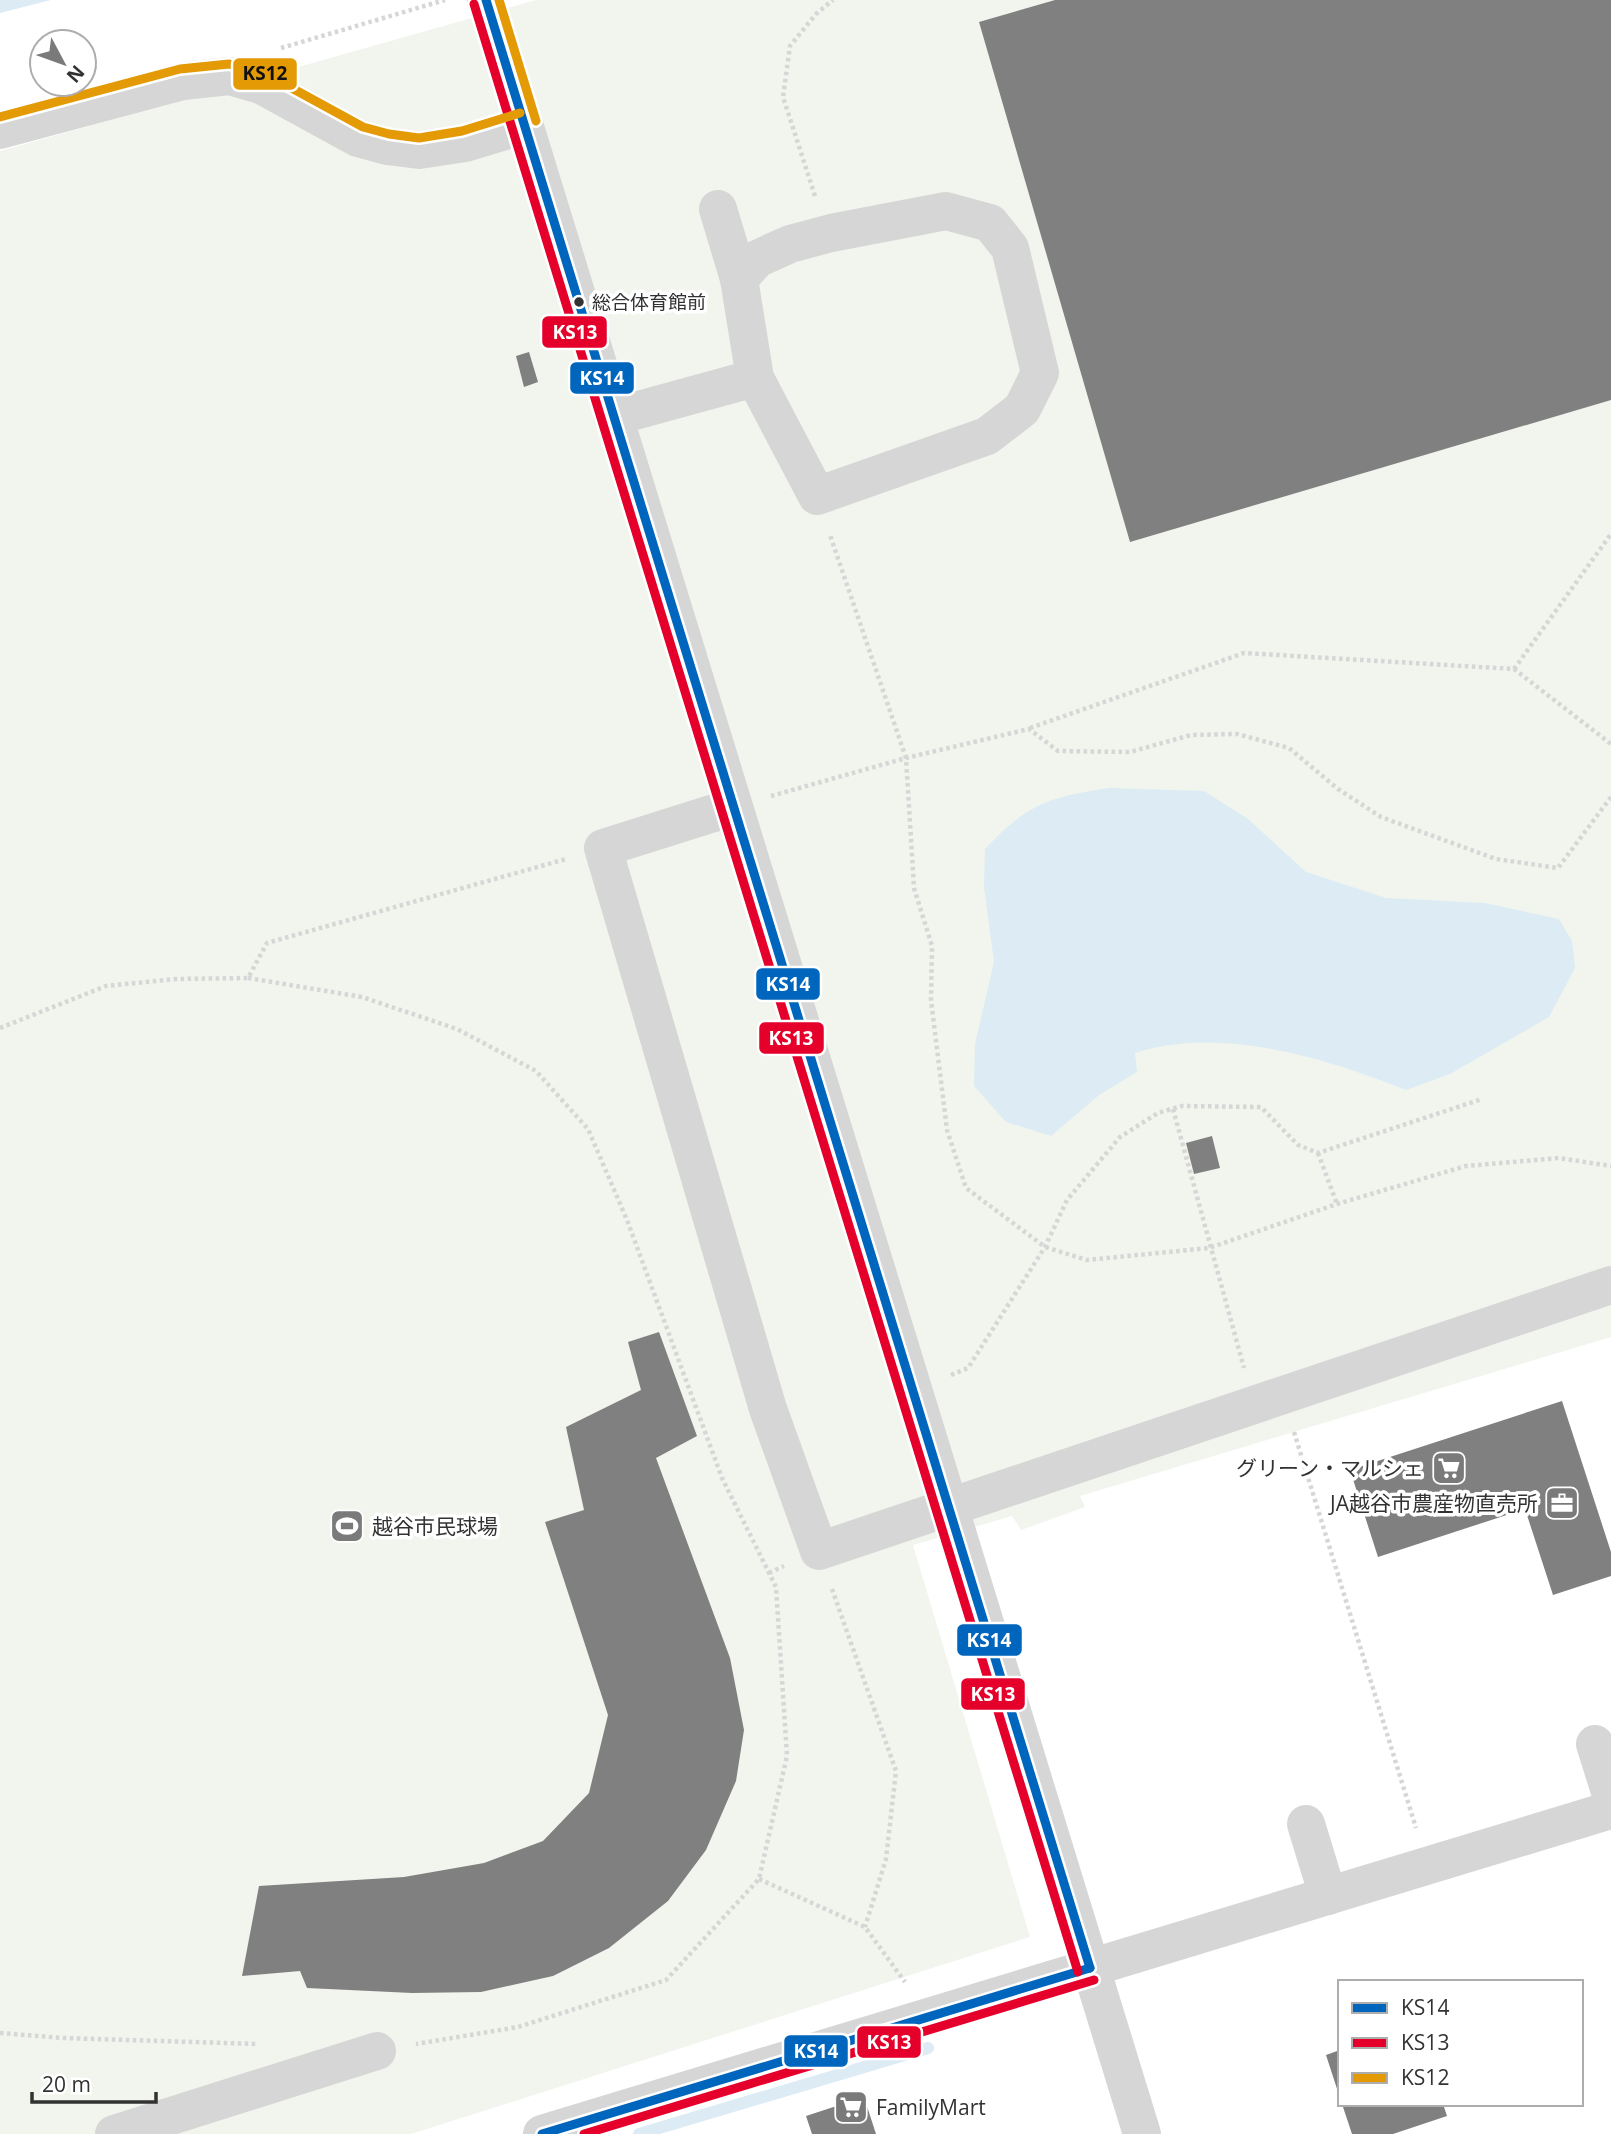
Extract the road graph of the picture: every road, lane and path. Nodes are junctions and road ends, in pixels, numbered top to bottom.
1 (445, 0) edge
2 (833, 0) edge
3 (489, 10) edge
4 (229, 76) junction
5 (524, 125) junction
6 (0, 130) edge
7 (718, 209) dead end
8 (831, 233) junction
9 (739, 279) junction
10 (755, 377) junction
11 (613, 417) junction
12 (817, 496) junction
13 (1611, 534) edge
14 (1514, 669) junction
15 (1029, 729) junction
16 (1611, 744) edge
17 (906, 758) junction
18 (1611, 797) edge
19 (733, 807) junction
20 (603, 848) junction
21 (248, 978) junction
22 (0, 1028) edge
23 (1482, 1098) dead end
24 (1173, 1109) junction
25 (1318, 1153) junction
26 (1611, 1166) edge
27 (1337, 1204) junction
28 (1045, 1247) junction
29 (1209, 1248) junction
30 (1611, 1285) edge
31 (913, 1389) junction
32 (1268, 1399) junction
33 (948, 1505) junction
34 (818, 1551) junction
35 (1595, 1744) dead end
36 (1611, 1795) edge
37 (1611, 1810) edge
38 (1306, 1824) dead end
39 (1427, 1866) junction
40 (759, 1879) junction
41 (1328, 1896) junction
42 (865, 1927) junction
43 (1090, 1968) junction
44 (930, 2017) junction
45 (0, 2033) edge
46 (272, 2045) dead end
47 (377, 2051) joint
48 (114, 2134) edge
49 (542, 2134) edge
50 (1142, 2134) edge

1 - 4 path
2 - 8 path
3 - 5 street
4 - 5 street
4 - 6 street
5 - 11 street
7 - 9 street
8 - 9 street
8 - 12 street
9 - 10 street
10 - 11 street
10 - 12 street
11 - 19 street
12 - 17 path
13 - 14 path
14 - 15 path
14 - 16 path
15 - 17 path
15 - 18 path
17 - 19 path
17 - 28 path
19 - 20 street
19 - 31 street
20 - 21 path
20 - 34 street
21 - 22 path
21 - 40 path
23 - 25 path
24 - 25 path
24 - 28 path
24 - 29 path
25 - 27 path
26 - 27 path
27 - 29 path
28 - 29 path
28 - 31 path
29 - 32 path
30 - 32 street
31 - 33 street
32 - 33 street
32 - 39 path
33 - 34 street
33 - 43 street
34 - 42 path
35 - 36 street
37 - 39 street
38 - 41 street
39 - 41 street
40 - 42 path
40 - 47 path
41 - 43 street
42 - 44 path
43 - 44 street
43 - 50 street
44 - 49 street
45 - 46 path
47 - 48 street

